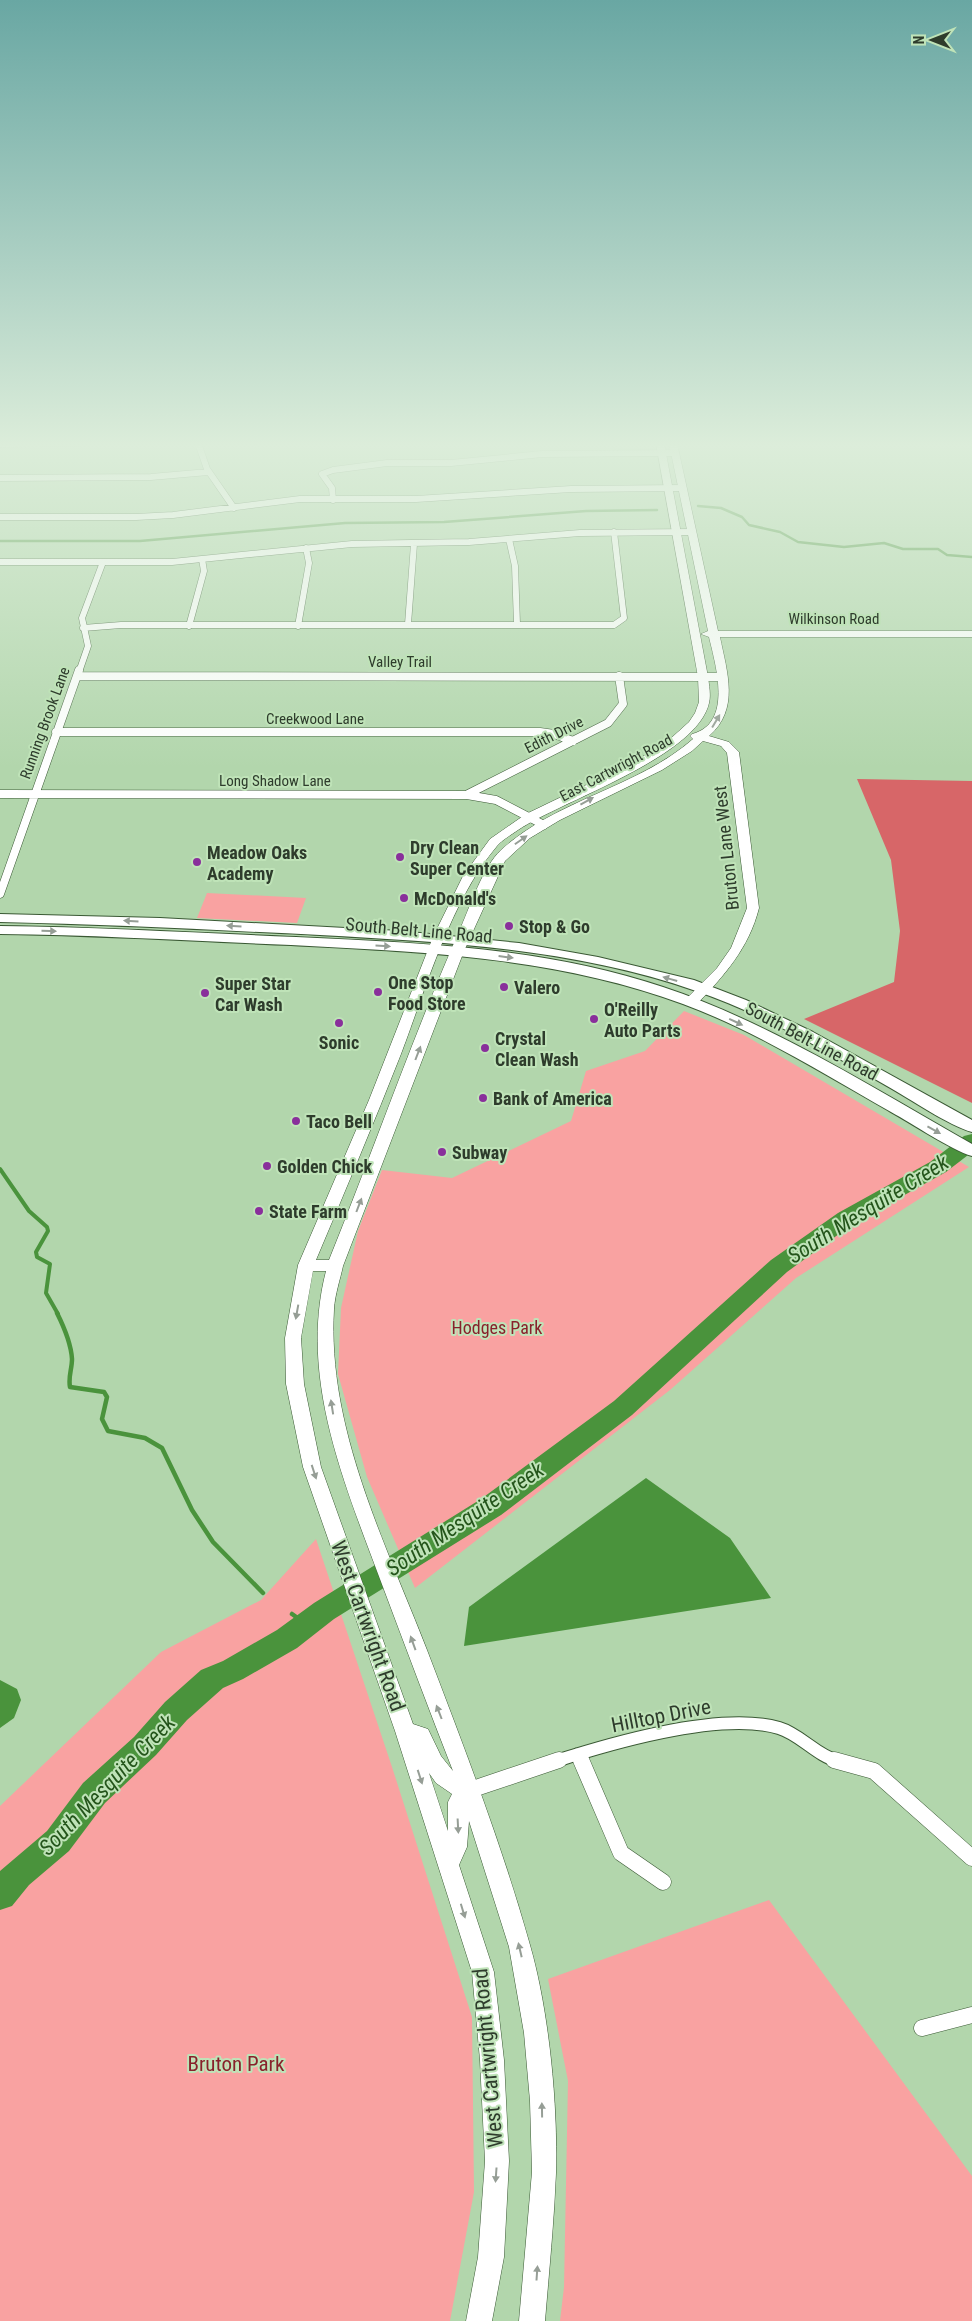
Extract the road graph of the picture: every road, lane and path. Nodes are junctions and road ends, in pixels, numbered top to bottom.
1 (275, 551) edge
2 (307, 551) edge
3 (413, 551) edge
4 (512, 551) edge
5 (616, 551) edge
6 (680, 551) edge
7 (696, 551) edge
8 (202, 559) junction
9 (0, 562) edge
10 (103, 562) junction
11 (408, 624) junction
12 (517, 624) junction
13 (189, 626) junction
14 (298, 626) junction
15 (83, 628) junction
16 (695, 634) junction
17 (714, 634) junction
18 (972, 634) edge
19 (77, 676) junction
20 (619, 676) junction
21 (703, 677) junction
22 (723, 677) junction
23 (56, 732) junction
24 (684, 733) junction
25 (703, 738) junction
26 (573, 741) junction
27 (0, 794) edge
28 (34, 794) junction
29 (467, 795) junction
30 (530, 817) junction
31 (544, 825) junction
32 (0, 894) edge
33 (0, 918) edge
34 (0, 930) edge
35 (307, 930) junction
36 (238, 938) junction
37 (437, 943) junction
38 (460, 945) junction
39 (705, 988) junction
40 (691, 1002) junction
41 (376, 1100) junction
42 (399, 1102) junction
43 (972, 1127) edge
44 (972, 1151) edge
45 (306, 1264) junction
46 (335, 1266) junction
47 (405, 1731) junction
48 (578, 1754) junction
49 (470, 1790) junction
50 (972, 1858) edge
51 (449, 1864) junction
52 (663, 1882) dead end
53 (972, 2015) edge
54 (922, 2028) dead end
55 (478, 2321) edge
56 (532, 2321) edge

1 - 8 street
2 - 14 street
3 - 11 street
4 - 12 street
5 - 12 street
6 - 16 main road, East Cartwright Road
7 - 17 main road, East Cartwright Road
8 - 10 street
8 - 13 street
9 - 10 street
10 - 15 street, Running Brook Lane
11 - 12 street
11 - 14 street
13 - 14 street
13 - 15 street
15 - 19 street, Running Brook Lane
16 - 17 main road, Wilkinson Road
16 - 21 main road, East Cartwright Road
17 - 18 main road, Wilkinson Road
17 - 22 main road, East Cartwright Road
19 - 20 street, Valley Trail
19 - 23 street, Running Brook Lane
20 - 21 street, Valley Trail
20 - 26 street, Edith Drive
21 - 22 street, Valley Trail
21 - 24 main road, East Cartwright Road
25 -> 22 main road, East Cartwright Road
23 - 26 street, Creekwood Lane
23 - 28 street, Running Brook Lane
24 - 25 main road, Bruton Lane West
24 - 30 main road, East Cartwright Road
31 -> 25 main road, East Cartwright Road
25 - 39 main road, Bruton Lane West
26 - 29 street, Edith Drive
27 - 28 street, Long Shadow Lane
28 - 29 street, Long Shadow Lane
28 - 32 street, Running Brook Lane
29 - 30 street, Long Shadow Lane
30 - 31 street, Long Shadow Lane
30 - 37 main road, East Cartwright Road
38 -> 31 main road, East Cartwright Road
35 -> 33 main road, South Belt Line Road
34 -> 36 main road, South Belt Line Road
35 - 36 main road
35 - 37 main road, South Belt Line Road
36 -> 37 main road, South Belt Line Road
37 - 38 main road, South Belt Line Road
37 - 41 main road, West Cartwright Road
39 -> 38 main road, South Belt Line Road
38 -> 40 main road, South Belt Line Road
42 -> 38 main road, West Cartwright Road
39 - 40 main road, Bruton Lane West
39 - 43 main road, South Belt Line Road
40 -> 44 main road, South Belt Line Road
41 - 42 main road
41 - 45 main road, West Cartwright Road
46 -> 42 main road, West Cartwright Road
45 - 46 main road
45 -> 47 main road, West Cartwright Road
49 -> 46 main road, West Cartwright Road
47 - 49 main road
47 -> 51 main road, West Cartwright Road
48 - 49 street, Hilltop Drive
48 - 50 street, Hilltop Drive
48 - 52 street
49 -> 51 main road
56 -> 49 main road, West Cartwright Road
51 -> 55 main road, West Cartwright Road
53 - 54 street

